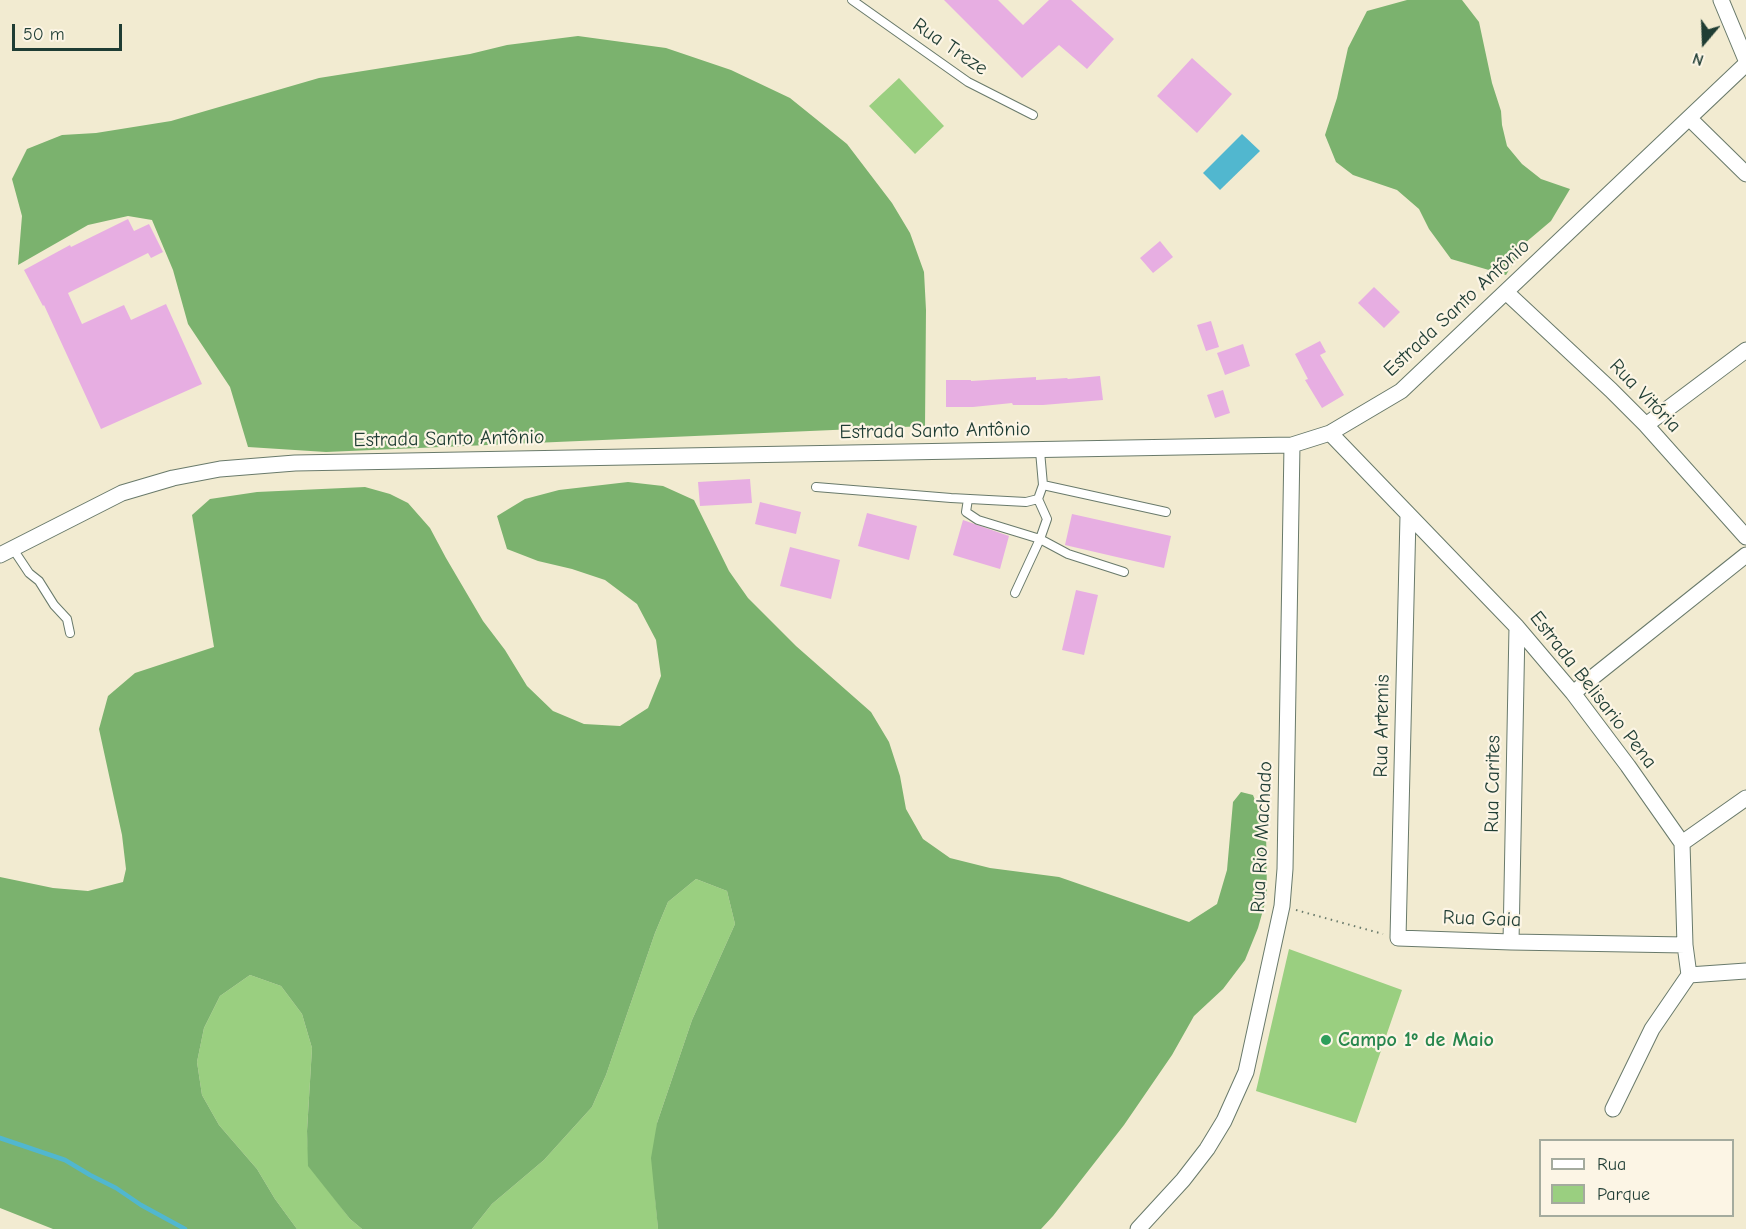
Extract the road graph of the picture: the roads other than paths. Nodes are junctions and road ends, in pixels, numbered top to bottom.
1 (852, 0) edge
2 (1721, 0) edge
3 (1746, 62) edge
4 (1033, 115) dead end
5 (1689, 118) junction
6 (1746, 174) edge
7 (1506, 292) junction
8 (1746, 350) edge
9 (1646, 425) junction
10 (1330, 433) junction
11 (1292, 445) junction
12 (1040, 451) junction
13 (1043, 485) junction
14 (816, 487) dead end
15 (968, 499) junction
16 (1038, 499) junction
17 (1166, 512) dead end
18 (1408, 516) junction
19 (1746, 537) edge
20 (1040, 539) junction
21 (6, 552) edge
22 (1746, 555) edge
23 (1124, 572) dead end
24 (1015, 593) dead end
25 (1517, 627) junction
26 (70, 633) dead end
27 (1573, 693) junction
28 (1746, 798) edge
29 (1682, 843) junction
30 (1398, 938) joint
31 (1511, 942) junction
32 (1685, 945) junction
33 (1746, 971) edge
34 (1689, 975) junction
35 (1612, 1109) dead end
36 (1138, 1229) edge

1 - 4 lane, Rua Treze
2 - 3 street
3 - 5 street, Estrada Santo Antônio
5 - 6 street
5 - 7 street, Estrada Santo Antônio
7 - 9 street, Rua Vitória
7 - 10 street, Estrada Santo Antônio
8 - 9 street
9 - 19 street, Rua Vitória
10 - 11 street, Estrada Santo Antônio
10 - 18 street, Estrada Belisario Pena
11 - 12 street, Estrada Santo Antônio
11 - 36 street, Rua Rio Machado
12 - 13 lane
12 - 21 street, Estrada Santo Antônio
13 - 16 lane
13 - 17 lane
14 - 15 lane
15 - 16 lane
15 - 20 lane
16 - 20 lane
18 - 25 street, Estrada Belisario Pena
18 - 30 street, Rua Artemis
20 - 23 lane
20 - 24 lane
21 - 26 lane
22 - 27 street
25 - 27 street, Estrada Belisario Pena
25 - 31 street, Rua Carites
27 - 29 street, Estrada Belisario Pena
28 - 29 street
29 - 32 street
30 - 31 street, Rua Gaia
31 - 32 street, Rua Gaia
32 - 34 street
33 - 34 street
34 - 35 street

